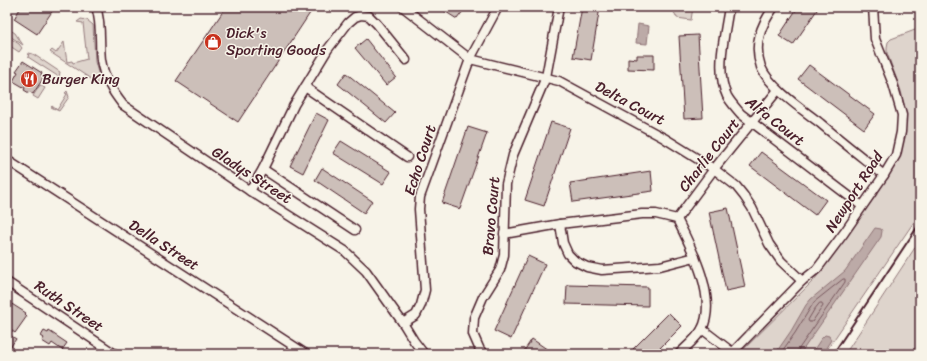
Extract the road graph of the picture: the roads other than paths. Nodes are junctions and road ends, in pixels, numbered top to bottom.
1 (96, 7) edge
2 (403, 7) edge
3 (498, 7) edge
4 (559, 7) edge
5 (729, 7) edge
6 (774, 7) edge
7 (873, 7) edge
8 (470, 59) junction
9 (406, 60) dead end
10 (546, 77) junction
11 (305, 87) junction
12 (778, 90) junction
13 (752, 122) junction
14 (407, 157) dead end
15 (7, 160) edge
16 (263, 169) junction
17 (714, 169) junction
18 (884, 175) junction
19 (250, 191) junction
20 (862, 206) junction
21 (677, 219) junction
22 (560, 224) junction
23 (355, 230) dead end
24 (504, 234) junction
25 (695, 257) junction
26 (7, 282) edge
27 (802, 282) junction
28 (403, 323) junction
29 (702, 329) junction
30 (732, 353) edge
31 (115, 354) edge
32 (306, 354) edge
33 (424, 354) edge
34 (484, 354) edge
35 (679, 354) edge

1 - 19 street, Gladys Street
2 - 8 street, Delta Court
3 - 8 street, Echo Court
4 - 10 street, Bravo Court
5 - 13 street, Alfa Court
6 - 12 street, Alfa Court
7 - 18 street, Newport Road
8 - 10 street, Delta Court
8 - 28 street, Echo Court
9 - 11 street
10 - 17 street, Delta Court
10 - 24 street, Bravo Court
11 - 14 street, Echo Court
11 - 16 street
12 - 13 street, Charlie Court
12 - 18 street, Alfa Court
13 - 17 street, Charlie Court
13 - 20 street, Alfa Court
15 - 32 street, Della Street
16 - 19 street
16 - 23 street, Gladys Street
17 - 21 street, Charlie Court
17 - 27 street, Delta Court
18 - 20 street, Newport Road
19 - 28 street, Gladys Street
20 - 27 street, Newport Road
21 - 22 street
21 - 25 street
22 - 24 street
22 - 25 street
24 - 34 street, Bravo Court
25 - 29 street
26 - 31 street, Ruth Street
27 - 30 street, Newport Road
28 - 33 street, Gladys Street
29 - 30 street
29 - 35 street

